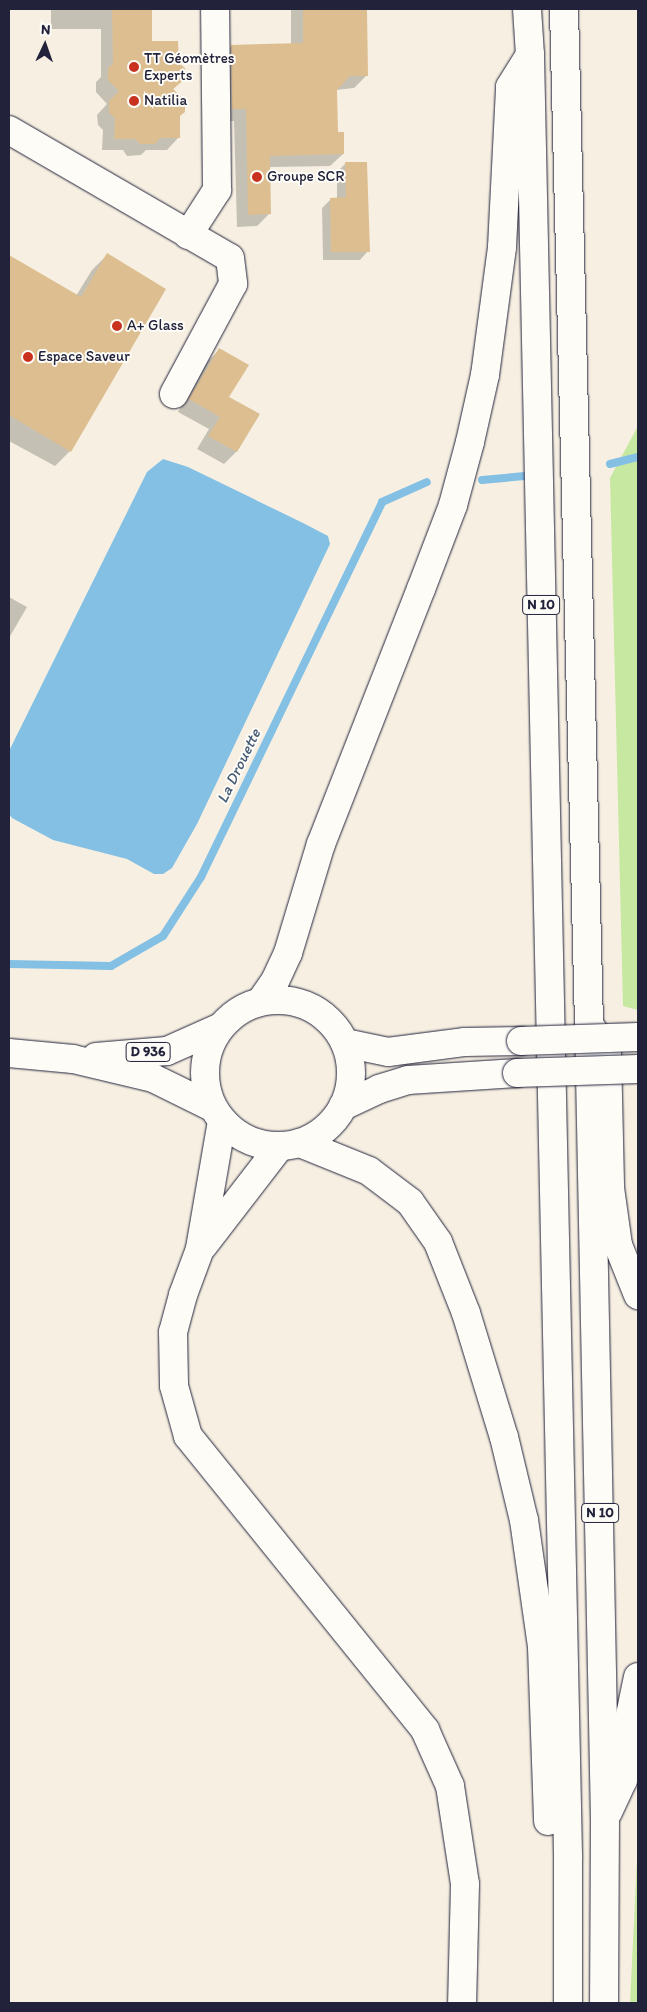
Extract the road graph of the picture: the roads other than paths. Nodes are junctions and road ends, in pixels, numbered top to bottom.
1 (215, 9) edge
2 (527, 9) edge
3 (564, 9) edge
4 (530, 55) junction
5 (9, 130) edge
6 (188, 235) junction
7 (174, 394) dead end
8 (261, 1001) junction
9 (589, 1024) junction
10 (219, 1028) junction
11 (638, 1037) edge
12 (345, 1043) junction
13 (9, 1053) edge
14 (73, 1060) junction
15 (638, 1069) edge
16 (343, 1106) junction
17 (217, 1114) junction
18 (290, 1144) junction
19 (200, 1249) junction
20 (638, 1295) edge
21 (638, 1677) edge
22 (604, 1820) junction
23 (568, 1860) junction
24 (462, 2003) edge
25 (568, 2003) edge
26 (604, 2003) edge

1 - 6 main road
2 - 4 main road, N 10
3 - 9 main road, N 10
4 - 8 main road
4 - 23 main road, N 10
5 - 6 main road
6 - 7 main road
8 - 10 main road
8 - 12 main road
9 - 20 main road
9 - 22 main road, N 10
10 - 14 main road, D 936
10 - 17 main road
11 - 12 main road, bridge
12 - 16 main road
13 - 14 main road, D 936
14 - 17 main road, D 936
15 - 16 main road, bridge
16 - 18 main road
17 - 18 main road
17 - 19 main road
18 - 19 main road
18 - 23 main road
19 - 24 main road
21 - 22 main road
22 - 26 main road, N 10
23 - 25 main road, N 10

